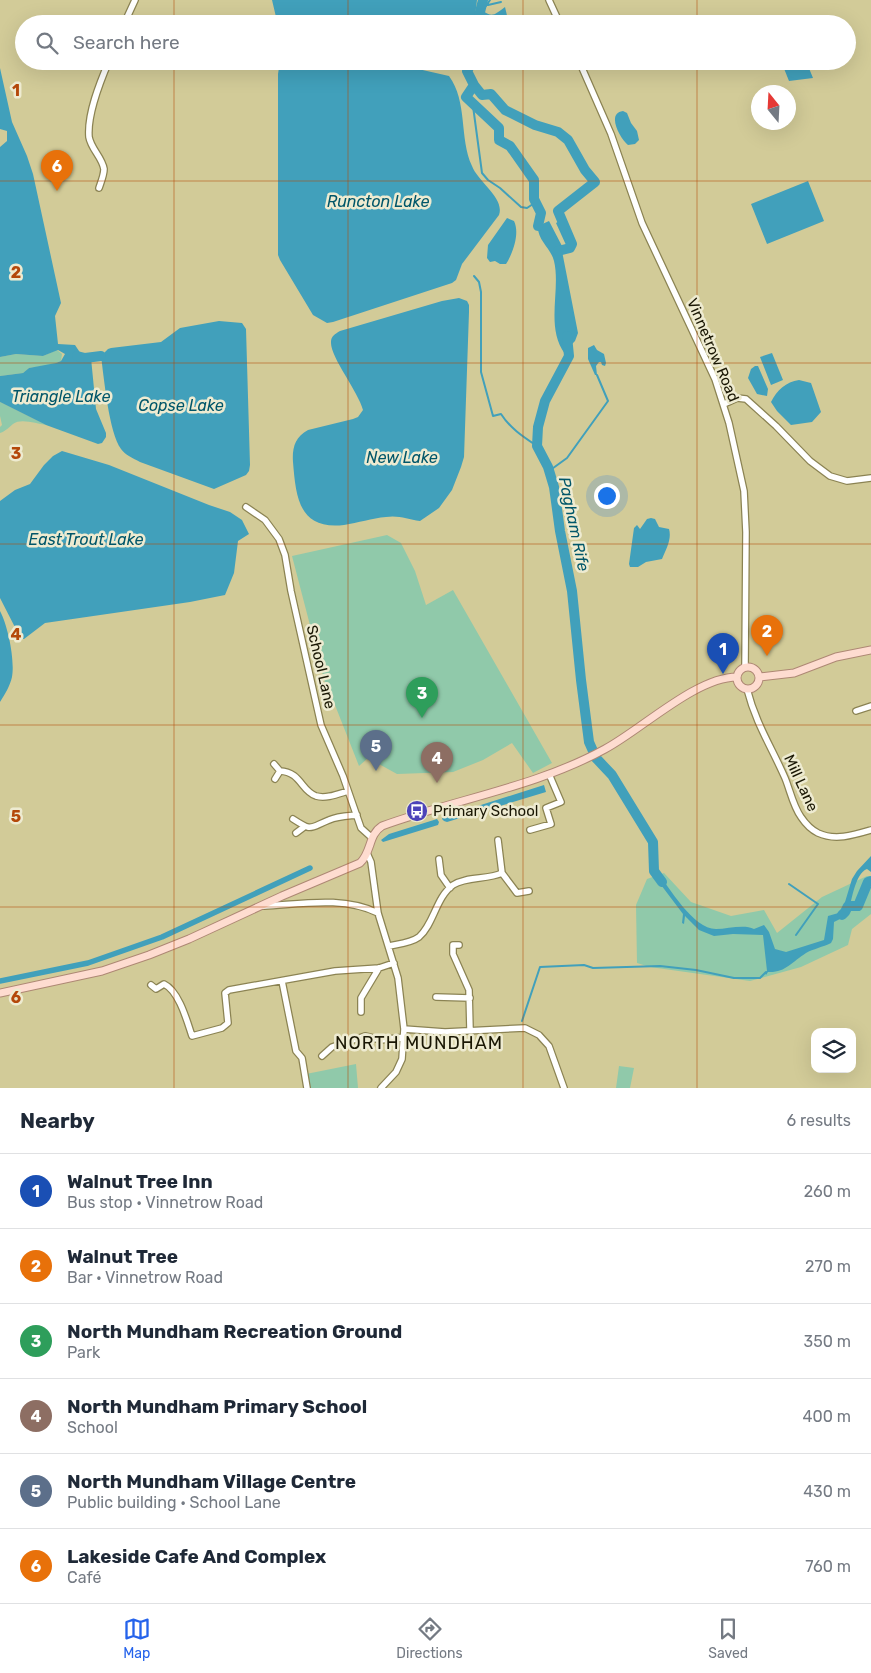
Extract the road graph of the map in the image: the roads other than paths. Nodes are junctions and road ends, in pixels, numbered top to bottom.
1 (135, 0) edge
2 (549, 0) edge
3 (128, 15) edge
4 (556, 15) edge
5 (105, 70) edge
6 (583, 70) edge
7 (99, 188) dead end
8 (724, 404) junction
9 (871, 478) edge
10 (246, 507) dead end
11 (871, 650) edge
12 (745, 667) junction
13 (737, 677) junction
14 (759, 677) junction
15 (747, 689) junction
16 (868, 710) edge
17 (856, 712) dead end
18 (274, 764) dead end
19 (280, 771) junction
20 (549, 774) junction
21 (275, 779) dead end
22 (348, 791) junction
23 (357, 815) junction
24 (293, 819) dead end
25 (304, 827) junction
26 (530, 830) dead end
27 (871, 830) edge
28 (296, 833) dead end
29 (372, 837) junction
30 (498, 840) dead end
31 (367, 853) junction
32 (439, 859) dead end
33 (502, 873) junction
34 (450, 888) junction
35 (529, 892) dead end
36 (262, 906) junction
37 (378, 913) junction
38 (389, 946) junction
39 (459, 946) dead end
40 (394, 964) junction
41 (379, 968) junction
42 (282, 981) junction
43 (152, 985) dead end
44 (0, 993) edge
45 (436, 997) dead end
46 (470, 998) junction
47 (361, 1012) dead end
48 (404, 1029) junction
49 (470, 1030) junction
50 (404, 1037) junction
51 (322, 1056) dead end
52 (307, 1088) edge
53 (381, 1088) edge
54 (564, 1088) edge

1 - 3 street
2 - 4 street
5 - 7 street
6 - 8 street, Vinnetrow Road
8 - 9 street
8 - 12 street, Vinnetrow Road
10 - 22 street, School Lane
11 - 14 main road
12 - 13 main road
12 - 14 main road
13 - 15 main road
13 - 20 main road
14 - 15 main road
15 - 27 street, Mill Lane
16 - 17 street
18 - 19 street
19 - 21 street
19 - 22 street
20 - 26 street
20 - 29 main road
22 - 23 street, School Lane
23 - 25 street
23 - 29 street, School Lane
24 - 25 street
25 - 28 street
29 - 31 main road
30 - 33 street
31 - 36 main road
31 - 37 street
32 - 34 street
33 - 34 street
33 - 35 street
34 - 38 street
36 - 37 street
36 - 44 main road
37 - 38 street
38 - 40 street
39 - 46 street
40 - 41 street
40 - 48 street
41 - 42 street
41 - 47 street
42 - 43 street
42 - 52 street
45 - 46 street
46 - 49 street
48 - 49 street
48 - 50 street
49 - 54 street
50 - 51 street
50 - 53 street

